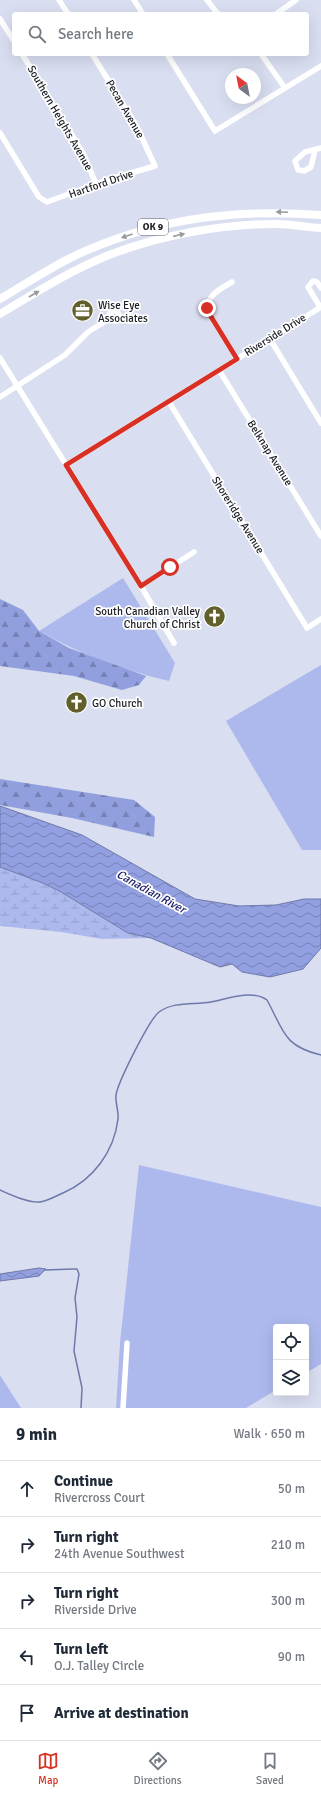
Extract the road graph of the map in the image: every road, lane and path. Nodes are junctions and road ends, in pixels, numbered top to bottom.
1 (59, 0) edge
2 (134, 0) edge
3 (207, 0) edge
4 (296, 0) edge
5 (67, 12) edge
6 (141, 12) edge
7 (216, 12) edge
8 (279, 12) edge
9 (0, 19) edge
10 (12, 38) edge
11 (23, 56) edge
12 (93, 56) edge
13 (168, 56) edge
14 (262, 56) edge
15 (321, 66) edge
16 (285, 88) junction
17 (0, 133) edge
18 (321, 148) edge
19 (315, 150) dead end
20 (155, 166) joint
21 (96, 184) junction
22 (321, 215) edge
23 (321, 228) edge
24 (232, 282) dead end
25 (321, 288) edge
26 (0, 299) edge
27 (320, 307) edge
28 (0, 314) edge
29 (110, 319) dead end
30 (270, 339) junction
31 (0, 358) edge
32 (237, 359) junction
33 (219, 370) junction
34 (17, 386) junction
35 (0, 397) edge
36 (169, 402) junction
37 (321, 423) edge
38 (66, 465) junction
39 (321, 536) edge
40 (194, 552) dead end
41 (141, 586) junction
42 (321, 619) edge
43 (174, 643) dead end
44 (127, 1343) dead end
45 (123, 1408) edge

1 - 5 street
2 - 6 street
3 - 7 street
4 - 8 street
9 - 10 street
11 - 21 street, Southern Heights Avenue
12 - 20 street, Pecan Avenue
13 - 16 street
14 - 16 street
15 - 16 street
17 - 21 street, Hartford Drive
18 - 19 street
20 - 21 street, Hartford Drive
22 -> 26 highway, OK 9
28 -> 23 highway, OK 9
24 - 32 street
25 - 27 street
27 - 30 street, Riverside Drive
29 - 34 street
30 - 32 street, Riverside Drive
30 - 37 street
31 - 34 street
32 - 33 street, Riverside Drive
33 - 36 street, Riverside Drive
33 - 39 street, Belknap Avenue
34 - 35 street
34 - 38 street
36 - 38 street, Riverside Drive
36 - 42 street, Shoreridge Avenue
38 - 41 street
40 - 41 street
41 - 43 street
44 - 45 street

